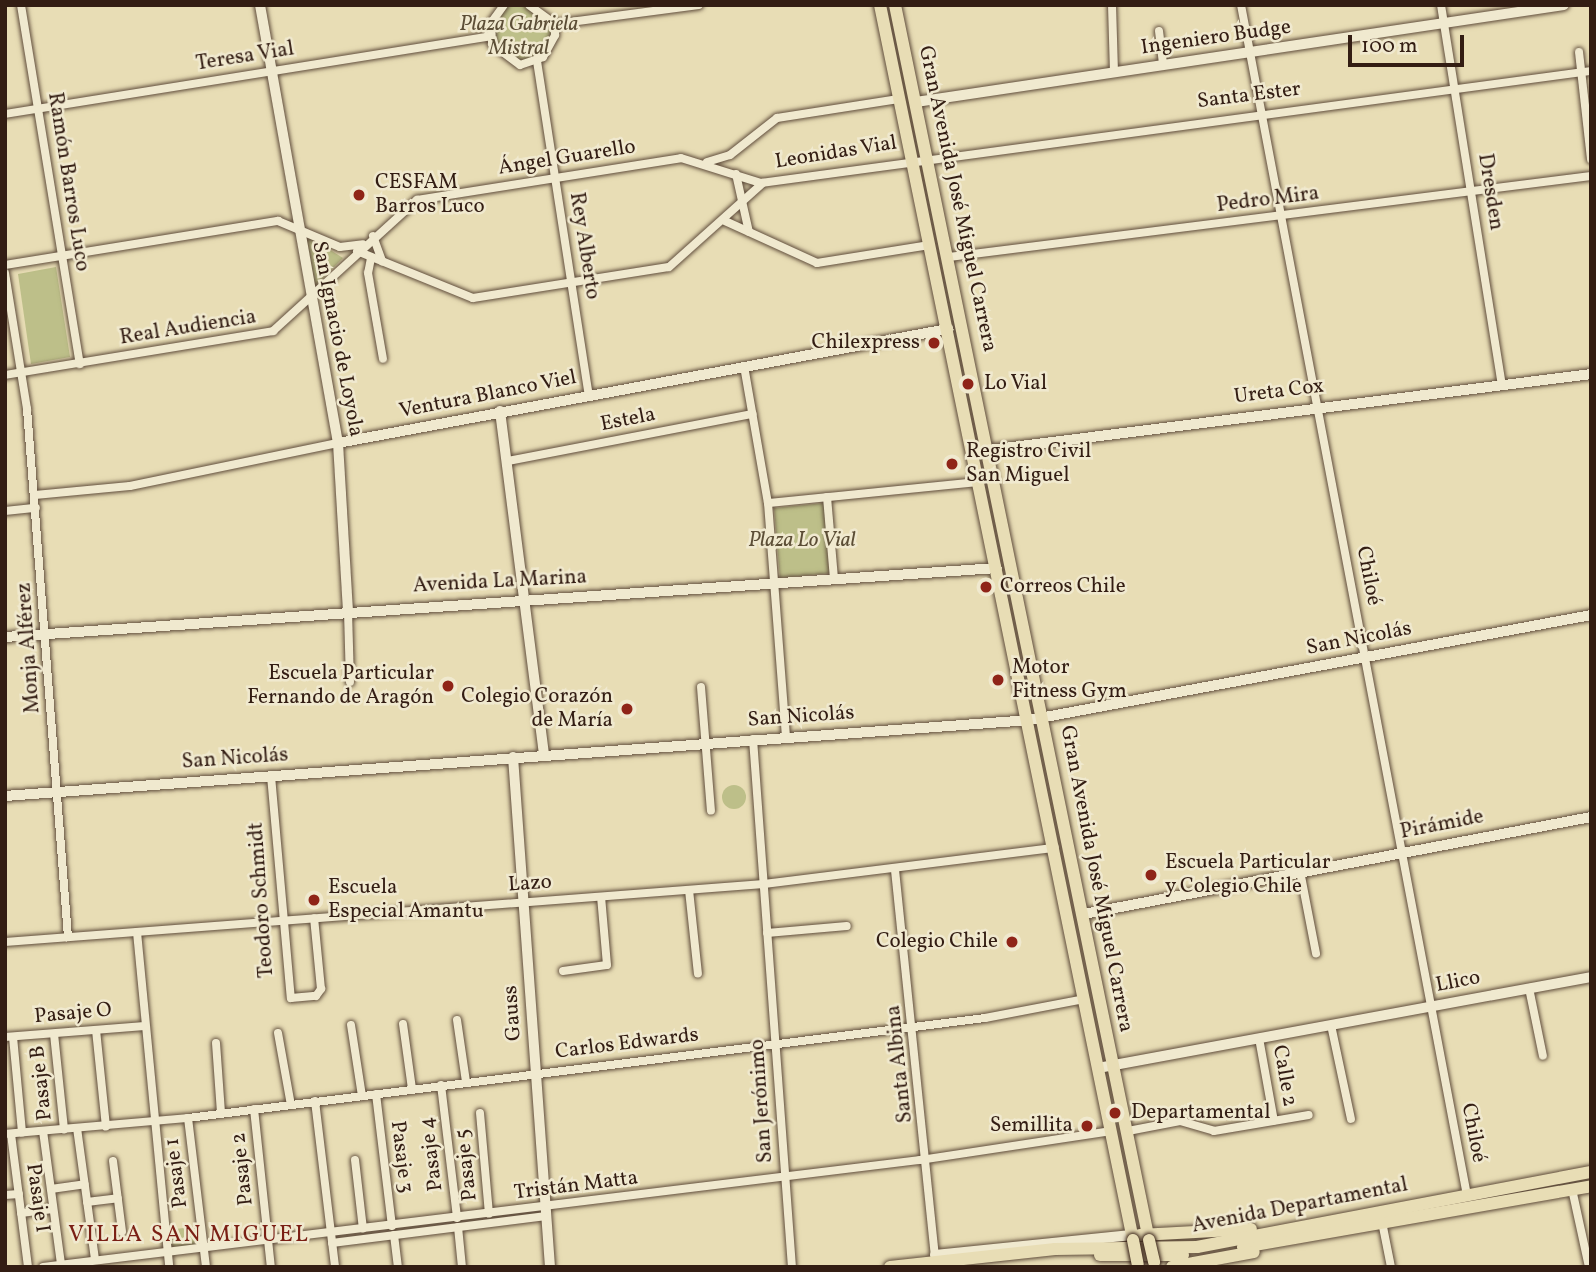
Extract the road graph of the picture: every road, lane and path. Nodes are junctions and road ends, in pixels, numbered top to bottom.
1 (21, 5) edge
2 (260, 5) edge
3 (504, 5) edge
4 (529, 5) edge
5 (699, 5) edge
6 (880, 5) edge
7 (895, 5) edge
8 (1112, 5) edge
9 (1241, 5) edge
10 (1441, 5) edge
11 (1564, 5) edge
12 (1444, 23) junction
13 (555, 24) junction
14 (1159, 31) dead end
15 (490, 36) junction
16 (1251, 52) junction
17 (1579, 52) dead end
18 (537, 61) junction
19 (1163, 65) junction
20 (271, 71) junction
21 (1591, 71) edge
22 (1114, 72) junction
23 (1581, 72) junction
24 (1455, 88) junction
25 (899, 99) junction
26 (916, 102) junction
27 (38, 108) junction
28 (1264, 112) junction
29 (5, 114) edge
30 (927, 156) junction
31 (912, 158) junction
32 (1591, 159) edge
33 (707, 162) junction
34 (736, 174) junction
35 (555, 176) junction
36 (1591, 177) edge
37 (766, 182) junction
38 (1472, 192) junction
39 (743, 205) junction
40 (1285, 215) junction
41 (724, 221) junction
42 (296, 224) junction
43 (750, 233) junction
44 (373, 236) junction
45 (366, 243) junction
46 (930, 245) junction
47 (340, 247) junction
48 (357, 251) junction
49 (62, 256) junction
50 (950, 257) junction
51 (371, 258) junction
52 (346, 263) junction
53 (384, 263) junction
54 (5, 265) edge
55 (5, 273) edge
56 (572, 282) junction
57 (310, 300) junction
58 (948, 329) junction
59 (383, 359) dead end
60 (80, 364) junction
61 (744, 366) junction
62 (22, 373) junction
63 (1591, 374) edge
64 (5, 376) edge
65 (1502, 384) junction
66 (589, 395) junction
67 (1319, 406) junction
68 (500, 411) junction
69 (754, 414) junction
70 (338, 443) junction
71 (989, 449) junction
72 (973, 452) junction
73 (508, 461) junction
74 (979, 482) junction
75 (35, 495) junction
76 (827, 498) junction
77 (768, 503) junction
78 (36, 508) junction
79 (5, 511) edge
80 (997, 568) junction
81 (834, 578) junction
82 (775, 582) junction
83 (529, 600) junction
84 (348, 611) junction
85 (1591, 615) edge
86 (46, 634) junction
87 (5, 637) edge
88 (1365, 657) junction
89 (350, 682) dead end
90 (701, 687) dead end
91 (1044, 719) junction
92 (1029, 720) junction
93 (786, 737) junction
94 (753, 739) junction
95 (708, 743) junction
96 (544, 755) junction
97 (513, 757) junction
98 (271, 776) junction
99 (58, 792) junction
100 (5, 796) edge
101 (711, 811) dead end
102 (1591, 817) edge
103 (1055, 848) junction
104 (1401, 852) junction
105 (895, 870) junction
106 (1300, 871) junction
107 (764, 884) junction
108 (689, 890) junction
109 (601, 897) junction
110 (524, 902) junction
111 (1084, 914) junction
112 (314, 918) junction
113 (280, 921) junction
114 (1069, 921) junction
115 (847, 926) dead end
116 (137, 932) junction
117 (767, 933) junction
118 (68, 937) junction
119 (5, 942) edge
120 (1316, 953) dead end
121 (564, 971) dead end
122 (698, 974) dead end
123 (1591, 977) edge
124 (1530, 988) junction
125 (1085, 999) junction
126 (1431, 1006) junction
127 (457, 1020) dead end
128 (403, 1024) dead end
129 (351, 1025) dead end
130 (1331, 1025) junction
131 (145, 1026) junction
132 (914, 1027) junction
133 (96, 1030) junction
134 (278, 1033) dead end
135 (54, 1034) junction
136 (9, 1037) edge
137 (1259, 1038) junction
138 (216, 1043) dead end
139 (776, 1044) junction
140 (1542, 1056) dead end
141 (1114, 1065) junction
142 (1098, 1068) junction
143 (537, 1073) junction
144 (466, 1082) junction
145 (441, 1086) junction
146 (412, 1089) junction
147 (376, 1094) junction
148 (362, 1096) junction
149 (315, 1101) junction
150 (291, 1105) junction
151 (254, 1109) junction
152 (221, 1113) junction
153 (480, 1113) dead end
154 (1309, 1115) dead end
155 (188, 1118) junction
156 (1351, 1119) dead end
157 (1274, 1121) junction
158 (154, 1122) junction
159 (106, 1126) junction
160 (77, 1128) junction
161 (64, 1129) junction
162 (43, 1131) junction
163 (1111, 1131) junction
164 (1128, 1132) junction
165 (22, 1133) junction
166 (8, 1134) edge
167 (928, 1159) junction
168 (355, 1160) dead end
169 (113, 1161) dead end
170 (1591, 1172) edge
171 (785, 1178) junction
172 (85, 1184) junction
173 (1591, 1186) edge
174 (51, 1189) junction
175 (1572, 1189) junction
176 (19, 1194) junction
177 (5, 1195) edge
178 (1467, 1195) junction
179 (118, 1198) junction
180 (87, 1202) junction
181 (53, 1209) junction
182 (546, 1211) junction
183 (21, 1213) junction
184 (489, 1214) junction
185 (1374, 1219) junction
186 (457, 1222) junction
187 (363, 1229) junction
188 (393, 1230) junction
189 (122, 1231) dead end
190 (331, 1233) junction
191 (1149, 1237) junction
192 (1133, 1238) junction
193 (268, 1239) junction
194 (332, 1242) junction
195 (204, 1248) junction
196 (167, 1252) junction
197 (935, 1255) junction
198 (95, 1260) junction
199 (122, 1262) edge
200 (61, 1264) junction
201 (1154, 1265) edge
202 (1138, 1266) edge
203 (28, 1267) edge
204 (43, 1267) edge
205 (169, 1267) edge
206 (206, 1267) edge
207 (271, 1267) edge
208 (335, 1267) edge
209 (398, 1267) edge
210 (463, 1267) edge
211 (550, 1267) edge
212 (792, 1267) edge
213 (889, 1267) edge
214 (965, 1267) edge
215 (1172, 1267) edge
216 (1391, 1267) edge
217 (1589, 1267) edge

1 - 27 street, Ramón Barros Luco
2 - 20 street, San Ignacio de Loyola
3 - 15 street
4 - 13 street
5 - 13 street
6 - 25 main road, Gran Avenida José Miguel Carrera
7 - 26 main road, Gran Avenida José Miguel Carrera
8 - 22 street
9 - 16 street, Chiloé
10 - 12 street, Dresden
11 - 12 street, Ingeniero Budge
12 - 16 street, Ingeniero Budge
12 - 24 street, Dresden
13 - 18 street
14 - 19 street
15 - 18 street
15 - 20 street, Teresa Vial
16 - 19 street, Ingeniero Budge
16 - 28 street, Chiloé
17 - 23 street
18 - 35 street, Rey Alberto
19 - 22 street, Ingeniero Budge
20 - 27 street, Teresa Vial
20 - 42 street, San Ignacio de Loyola
21 - 23 street, Santa Ester
22 - 26 street, Ingeniero Budge
23 - 24 street, Santa Ester
23 - 32 street
24 - 28 street, Santa Ester
24 - 38 street, Dresden
25 - 31 main road, Gran Avenida José Miguel Carrera
25 - 33 street, Ángel Guarello
26 - 30 main road, Gran Avenida José Miguel Carrera
27 - 29 street, Teresa Vial
27 - 49 street, Ramón Barros Luco
28 - 30 street, Santa Ester
28 - 40 street, Chiloé
30 - 31 street, Santa Ester
30 - 50 main road, Gran Avenida José Miguel Carrera
31 - 37 street, Leonidas Vial
31 - 46 main road, Gran Avenida José Miguel Carrera
33 - 34 street, Ángel Guarello
33 - 35 street, Ángel Guarello
34 - 37 street, Leonidas Vial
34 - 39 street
35 - 44 street, Ángel Guarello
35 - 56 street, Rey Alberto
36 - 38 street, Pedro Mira
37 - 39 street, Leonidas Vial
38 - 40 street, Pedro Mira
38 - 65 street, Dresden
39 - 41 street, Leonidas Vial
39 - 43 street
40 - 50 street, Pedro Mira
40 - 67 street, Chiloé
41 - 43 street
41 - 56 street
42 - 47 street
42 - 49 street
42 - 57 street, San Ignacio de Loyola
43 - 46 street
44 - 45 street, Ángel Guarello
44 - 53 street
45 - 47 street
45 - 48 street, Ángel Guarello
46 - 58 main road, Gran Avenida José Miguel Carrera
47 - 52 street
48 - 51 street
48 - 52 street, Real Audiencia
49 - 54 street
49 - 60 street, Ramón Barros Luco
50 - 71 main road, Gran Avenida José Miguel Carrera
51 - 53 street
51 - 59 street
52 - 57 street, Real Audiencia
53 - 56 street
55 - 62 street, Monja Alférez
56 - 66 street, Rey Alberto
57 - 60 street, Real Audiencia
57 - 70 street, San Ignacio de Loyola
58 - 61 street, Ventura Blanco Viel
58 - 72 main road, Gran Avenida José Miguel Carrera
60 - 62 street, Real Audiencia
61 - 66 street, Ventura Blanco Viel
61 - 69 street
62 - 64 street, Real Audiencia
62 - 75 street, Monja Alférez
63 - 65 street, Ureta Cox
65 - 67 street, Ureta Cox
66 - 68 street, Ventura Blanco Viel
67 - 71 street, Ureta Cox
67 - 88 street, Chiloé
68 - 70 street, Ventura Blanco Viel
68 - 73 street
69 - 73 street, Estela
69 - 77 street
70 - 75 street, Ventura Blanco Viel
70 - 84 street, San Ignacio de Loyola
71 - 72 street, Ureta Cox
71 - 91 main road, Gran Avenida José Miguel Carrera
72 - 74 main road, Gran Avenida José Miguel Carrera
73 - 83 street
74 - 76 street
74 - 80 main road, Gran Avenida José Miguel Carrera
75 - 78 street, Monja Alférez
76 - 77 street
76 - 81 street
77 - 82 street
78 - 79 street
78 - 86 street, Monja Alférez
80 - 81 street, Avenida La Marina
80 - 92 main road, Gran Avenida José Miguel Carrera
81 - 82 street, Avenida La Marina
82 - 83 street, Avenida La Marina
82 - 93 street
83 - 84 street, Avenida La Marina
83 - 96 street
84 - 86 street, Avenida La Marina
84 - 89 street, San Ignacio de Loyola
85 - 88 street, San Nicolás
86 - 87 street, Avenida La Marina
86 - 99 street, Monja Alférez
88 - 91 street, San Nicolás
88 - 104 street, Chiloé
90 - 95 street
91 - 92 street, San Nicolás
91 - 111 main road, Gran Avenida José Miguel Carrera
92 - 93 street, San Nicolás
92 - 103 main road, Gran Avenida José Miguel Carrera
93 - 94 street, San Nicolás
94 - 95 street, San Nicolás
94 - 107 street, San Jerónimo
95 - 96 street, San Nicolás
95 - 101 street
96 - 97 street, San Nicolás
97 - 98 street, San Nicolás
97 - 110 street, Gauss
98 - 99 street, San Nicolás
98 - 113 street, Teodoro Schmidt
99 - 100 street, San Nicolás
99 - 118 street, Monja Alférez
102 - 104 street, Pirámide
103 - 105 street, Lazo
103 - 114 main road, Gran Avenida José Miguel Carrera
104 - 106 street, Pirámide
104 - 126 street, Chiloé
105 - 107 street, Lazo
105 - 132 street, Santa Albina
106 - 111 street, Pirámide
106 - 120 street
107 - 108 street, Lazo
107 - 117 street, San Jerónimo
108 - 109 street, Lazo
108 - 122 street
109 - 110 street, Lazo
109 - 121 street
110 - 112 street, Lazo
110 - 143 street, Gauss
111 - 114 main road
111 - 141 main road, Gran Avenida José Miguel Carrera
112 - 113 street, Lazo
112 - 113 street, Teodoro Schmidt
113 - 116 street, Lazo
114 - 125 main road, Gran Avenida José Miguel Carrera
115 - 117 street
116 - 118 street, Lazo
116 - 131 street
117 - 139 street, San Jerónimo
118 - 119 street, Lazo
123 - 124 street, Llico
124 - 126 street, Llico
124 - 140 street
125 - 132 street, Carlos Edwards
125 - 142 main road, Gran Avenida José Miguel Carrera
126 - 130 street, Llico
126 - 178 street, Chiloé
127 - 144 street
128 - 146 street
129 - 148 street
130 - 137 street, Llico
130 - 156 street
131 - 133 street, Pasaje O
131 - 158 street
132 - 139 street, Carlos Edwards
132 - 167 street, Santa Albina
133 - 135 street, Pasaje O
133 - 159 street
134 - 150 street
135 - 136 street, Pasaje O
135 - 161 street, Pasaje B
136 - 165 street
137 - 141 street, Llico
137 - 157 street, Calle 2
138 - 152 street
139 - 143 street, Carlos Edwards
139 - 171 street, San Jerónimo
141 - 142 street, Llico
141 - 164 main road, Gran Avenida José Miguel Carrera
142 - 163 main road, Gran Avenida José Miguel Carrera
143 - 144 street, Carlos Edwards
143 - 182 street, Gauss
144 - 145 street, Carlos Edwards
145 - 146 street, Carlos Edwards
145 - 186 street, Pasaje 4
146 - 147 street, Carlos Edwards
147 - 148 street, Carlos Edwards
147 - 188 street, Pasaje 3
148 - 149 street, Carlos Edwards
149 - 150 street, Carlos Edwards
149 - 190 street
150 - 151 street, Carlos Edwards
151 - 152 street, Carlos Edwards
151 - 193 street, Pasaje 2
152 - 155 street, Carlos Edwards
153 - 184 street, Pasaje 5
154 - 157 street
155 - 158 street, Carlos Edwards
155 - 195 street, Pasaje 1
157 - 164 street
158 - 159 street, Carlos Edwards
158 - 196 street
159 - 160 street, Carlos Edwards
160 - 161 street, Carlos Edwards
160 - 172 street
161 - 162 street, Carlos Edwards
162 - 165 street, Carlos Edwards
162 - 174 street
163 - 167 street, Tristán Matta
163 - 192 main road, Gran Avenida José Miguel Carrera
164 - 191 main road, Gran Avenida José Miguel Carrera
165 - 166 street, Carlos Edwards
166 - 176 street, Pasaje I
167 - 171 street, Tristán Matta
167 - 197 street, Santa Albina
168 - 187 street
169 - 179 street
170 - 178 main road, Avenida Departamental
171 - 182 street, Tristán Matta
171 - 212 street, San Jerónimo
172 - 174 street
172 - 180 street
173 - 175 main road, Avenida Departamental
174 - 181 street
175 - 185 main road, Avenida Departamental
175 - 217 street
176 - 177 street
176 - 183 street, Pasaje I
178 - 185 main road, Avenida Departamental
179 - 180 street
179 - 189 street
180 - 198 street
181 - 183 street
181 - 200 street
182 - 184 street, Tristán Matta
182 - 186 street, Tristán Matta
182 - 211 street, Gauss
183 - 203 street, Pasaje I
184 - 186 street, Tristán Matta
185 - 191 main road
185 - 213 main road, Avenida Departamental
185 - 214 main road, Avenida Departamental
185 - 215 main road
185 - 216 street
186 - 188 street, Tristán Matta
186 - 210 street, Pasaje 4
187 - 188 street, Tristán Matta
187 - 190 street, Tristán Matta
188 - 194 street, Tristán Matta
188 - 209 street, Pasaje 3
190 - 193 street, Tristán Matta
190 - 194 street
191 - 192 main road
191 - 201 main road, Gran Avenida José Miguel Carrera, bridge
192 - 197 street
192 - 202 main road, Gran Avenida José Miguel Carrera, bridge
193 - 195 street, Tristán Matta
193 - 207 street, Pasaje 2
194 - 208 street
195 - 196 street, Tristán Matta
195 - 206 street, Pasaje 1
196 - 199 street, Tristán Matta
196 - 205 street
197 - 213 main road
198 - 199 street, Tristán Matta
198 - 200 street, Tristán Matta
200 - 204 street, Tristán Matta

